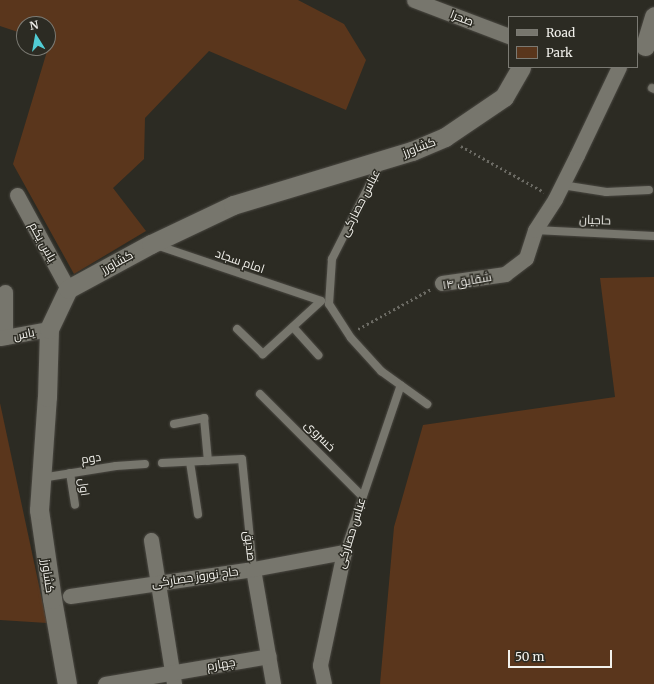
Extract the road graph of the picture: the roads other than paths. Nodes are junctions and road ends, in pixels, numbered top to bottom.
1 (414, 0) edge
2 (654, 16) edge
3 (508, 36) edge
4 (645, 48) edge
5 (520, 68) edge
6 (619, 68) edge
7 (383, 160) junction
8 (562, 185) junction
9 (649, 190) dead end
10 (17, 195) dead end
11 (535, 230) junction
12 (654, 236) edge
13 (151, 244) junction
14 (442, 284) road end
15 (68, 289) junction
16 (5, 292) dead end
17 (293, 327) junction
18 (49, 329) junction
19 (237, 329) dead end
20 (3, 338) edge
21 (318, 355) dead end
22 (401, 385) junction
23 (260, 394) dead end
24 (427, 404) dead end
25 (174, 424) dead end
26 (208, 461) junction
27 (190, 462) junction
28 (162, 463) dead end
29 (145, 464) dead end
30 (70, 473) junction
31 (40, 478) junction
32 (362, 496) junction
33 (75, 505) dead end
34 (198, 514) dead end
35 (151, 540) dead end
36 (344, 552) junction
37 (253, 569) junction
38 (158, 582) junction
39 (70, 596) dead end
40 (269, 656) junction
41 (173, 678) edge
42 (67, 684) edge
43 (106, 684) edge
44 (273, 684) edge
45 (324, 684) edge

1 - 3 street, صحرا
2 - 4 street
5 - 7 street, کشاورز
6 - 8 street, شقایق ۱۴
7 - 13 street, کشاورز
7 - 22 lane, عباس حصارکی
8 - 9 lane
8 - 11 street, شقایق ۱۴
10 - 15 street, یاس یکم
11 - 12 lane, حاجیان
11 - 14 street, شقایق ۱۴
13 - 15 street, کشاورز
13 - 17 lane, امام سجاد
15 - 18 street, کشاورز
16 - 20 street
17 - 19 lane
17 - 21 lane
18 - 20 street, یاس
18 - 31 street, کشاورز
22 - 24 lane, عباس حصارکی
22 - 32 lane, عباس حصارکی
23 - 32 lane, خسروی
25 - 26 lane
26 - 27 lane, صدیق
26 - 37 lane, صدیق
27 - 28 lane, صدیق
27 - 34 lane
29 - 30 lane, دوم
30 - 31 lane, دوم
30 - 33 lane, اول
31 - 42 street, کشاورز
32 - 36 lane, عباس حصارکی
35 - 38 street
36 - 37 street, حاج نوروز حصارکی
36 - 45 street, عباس حصارکی
37 - 38 street, حاج نوروز حصارکی
37 - 40 street, صدیق
38 - 39 street, حاج نوروز حصارکی
38 - 41 street
40 - 41 street, چهارم
40 - 44 street, صدیق
41 - 43 street, چهارم

